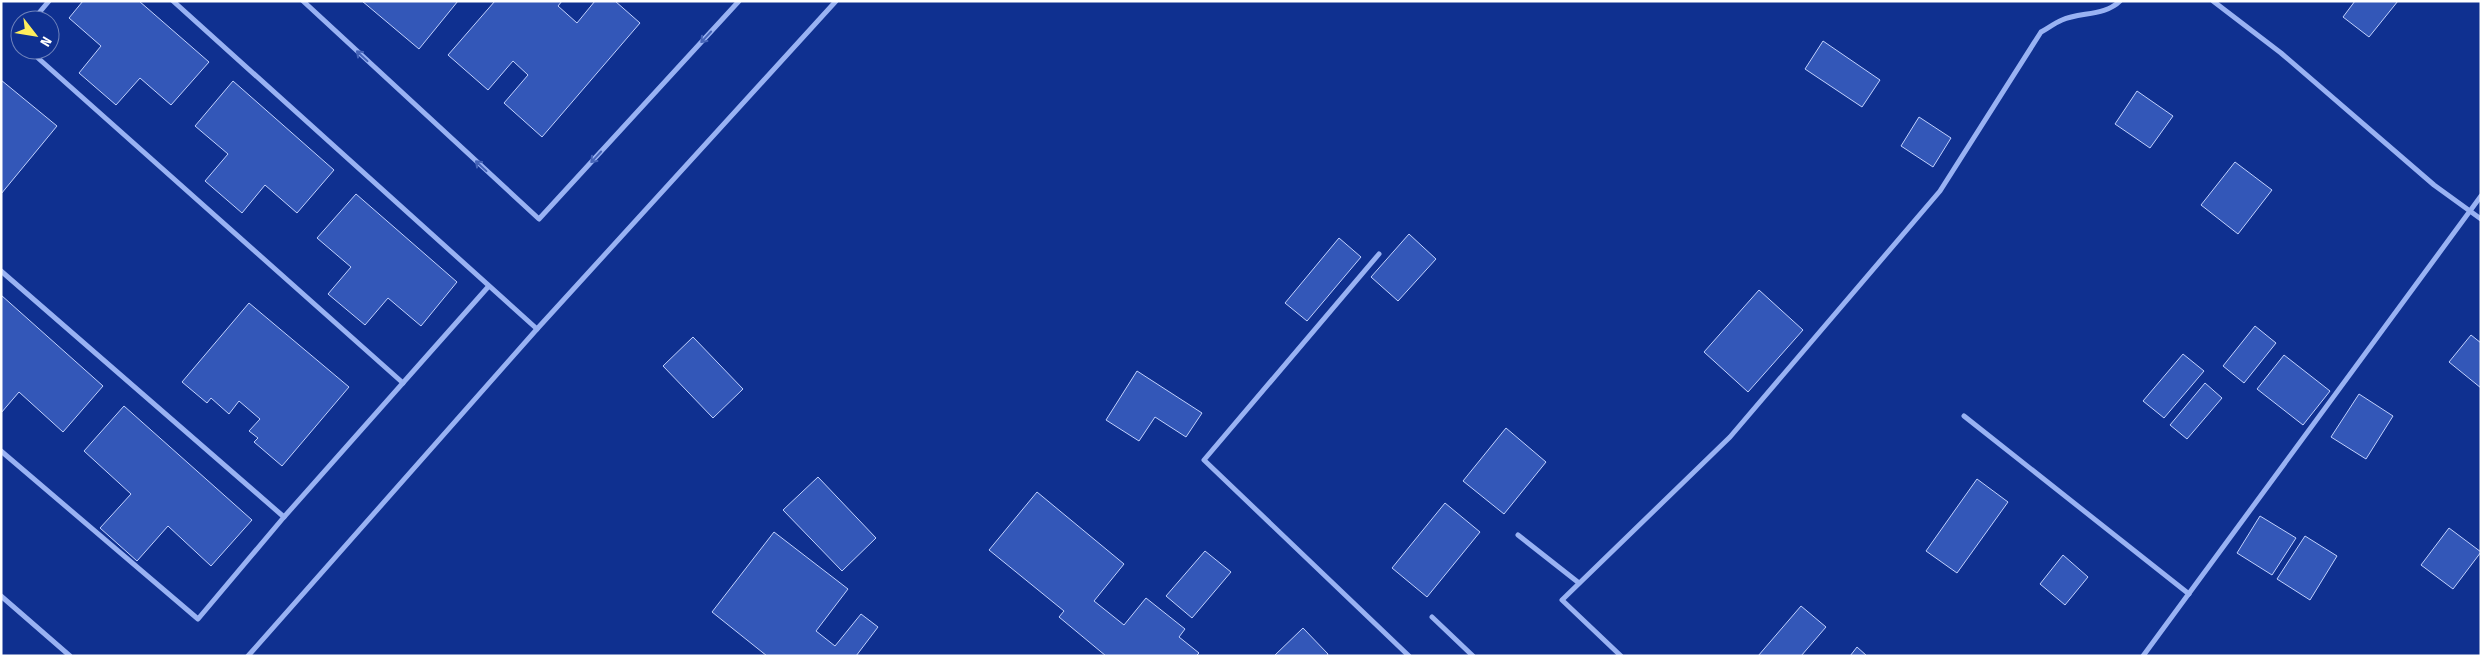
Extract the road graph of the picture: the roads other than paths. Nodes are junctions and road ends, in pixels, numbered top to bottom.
1 (173, 1) edge
2 (303, 1) edge
3 (739, 1) edge
4 (836, 1) edge
5 (2120, 1) edge
6 (2213, 1) edge
7 (40, 60) edge
8 (2481, 196) edge
9 (2469, 212) junction
10 (2481, 219) edge
11 (1379, 254) dead end
12 (1, 271) edge
13 (488, 287) junction
14 (537, 329) junction
15 (404, 383) junction
16 (1964, 416) dead end
17 (1, 451) edge
18 (284, 517) junction
19 (1518, 535) dead end
20 (1579, 583) junction
21 (2189, 594) junction
22 (1, 596) edge
23 (1432, 617) dead end
24 (70, 656) edge
25 (248, 656) edge
26 (1408, 656) edge
27 (1473, 656) edge
28 (1621, 656) edge
29 (2143, 656) edge

1 - 13 street
3 -> 2 street
4 - 14 street
5 - 20 street
6 - 9 street
7 - 15 street
8 - 9 street
9 - 10 street
9 - 21 street
11 - 26 street
12 - 18 street
13 - 14 street
13 - 15 street
14 - 25 street
15 - 18 street
16 - 21 street
17 - 18 street
19 - 20 street
20 - 28 street
21 - 29 street
22 - 24 street
23 - 27 street

